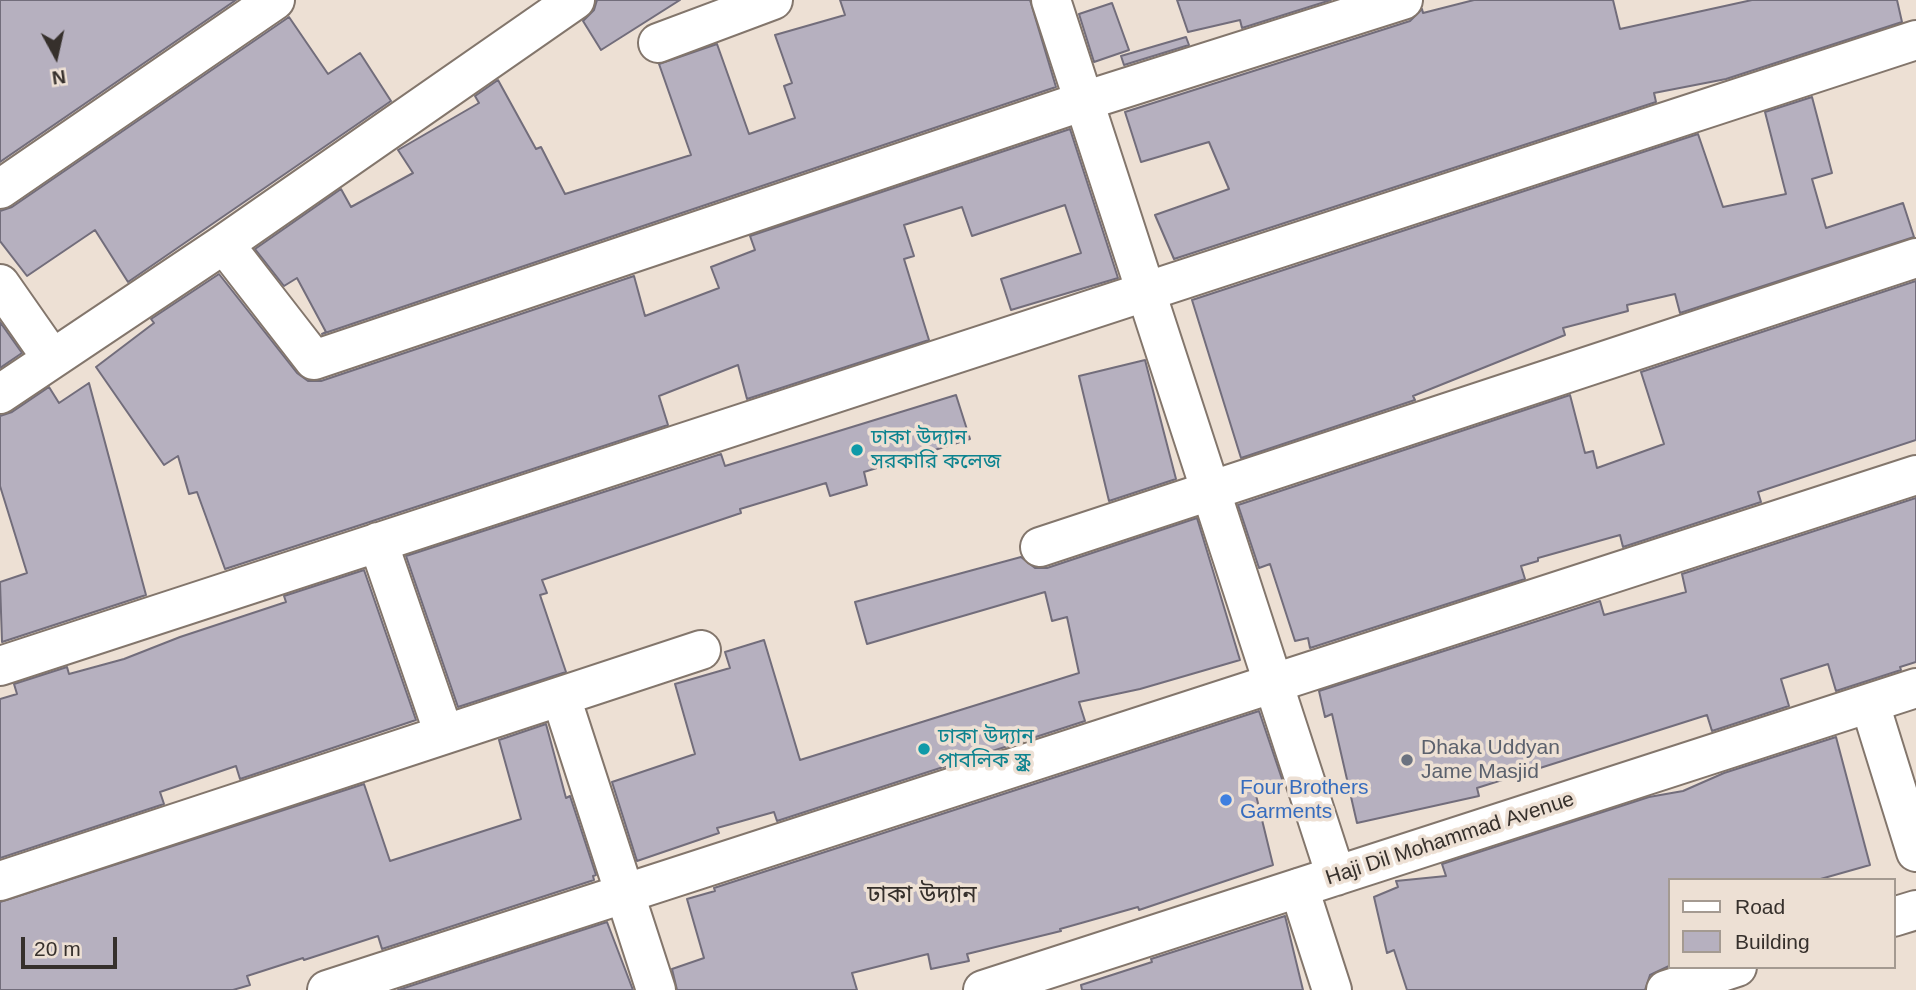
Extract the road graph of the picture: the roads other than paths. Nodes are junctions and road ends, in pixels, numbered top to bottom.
1 (275, 0) edge
2 (575, 0) edge
3 (773, 0) edge
4 (1051, 0) edge
5 (1403, 0) edge
6 (1916, 40) edge
7 (658, 43) dead end
8 (1084, 102) junction
9 (0, 189) edge
10 (224, 244) junction
11 (1916, 258) edge
12 (0, 284) edge
13 (1146, 291) junction
14 (51, 357) junction
15 (0, 394) edge
16 (1916, 475) edge
17 (1211, 491) junction
18 (378, 542) junction
19 (1040, 547) dead end
20 (701, 650) dead end
21 (0, 666) edge
22 (1274, 683) junction
23 (1916, 688) edge
24 (561, 696) junction
25 (1870, 704) junction
26 (444, 734) junction
27 (1916, 852) edge
28 (1336, 876) junction
29 (0, 881) edge
30 (1299, 888) junction
31 (624, 894) junction
32 (1916, 910) edge
33 (1895, 916) edge
34 (1731, 969) edge
35 (327, 990) edge
36 (656, 990) edge
37 (983, 990) edge
38 (1332, 990) edge
39 (1666, 990) edge

1 - 9 street
2 - 10 street
3 - 7 street
4 - 8 street
5 - 8 street
6 - 13 street
8 - 10 street
8 - 13 street
10 - 14 street
11 - 17 street
12 - 14 street
13 - 17 street
13 - 18 street
14 - 15 street
16 - 22 street
17 - 19 street
17 - 22 street
18 - 21 street
18 - 26 street
20 - 24 street
22 - 28 street
22 - 31 street
23 - 25 street, Haji Dil Mohammad Avenue
24 - 26 street
24 - 31 street
25 - 27 street
25 - 28 street, Haji Dil Mohammad Avenue
26 - 29 street
28 - 30 street, Haji Dil Mohammad Avenue
30 - 37 street, Haji Dil Mohammad Avenue
30 - 38 street
31 - 35 street
31 - 36 street
32 - 33 street
34 - 39 street

